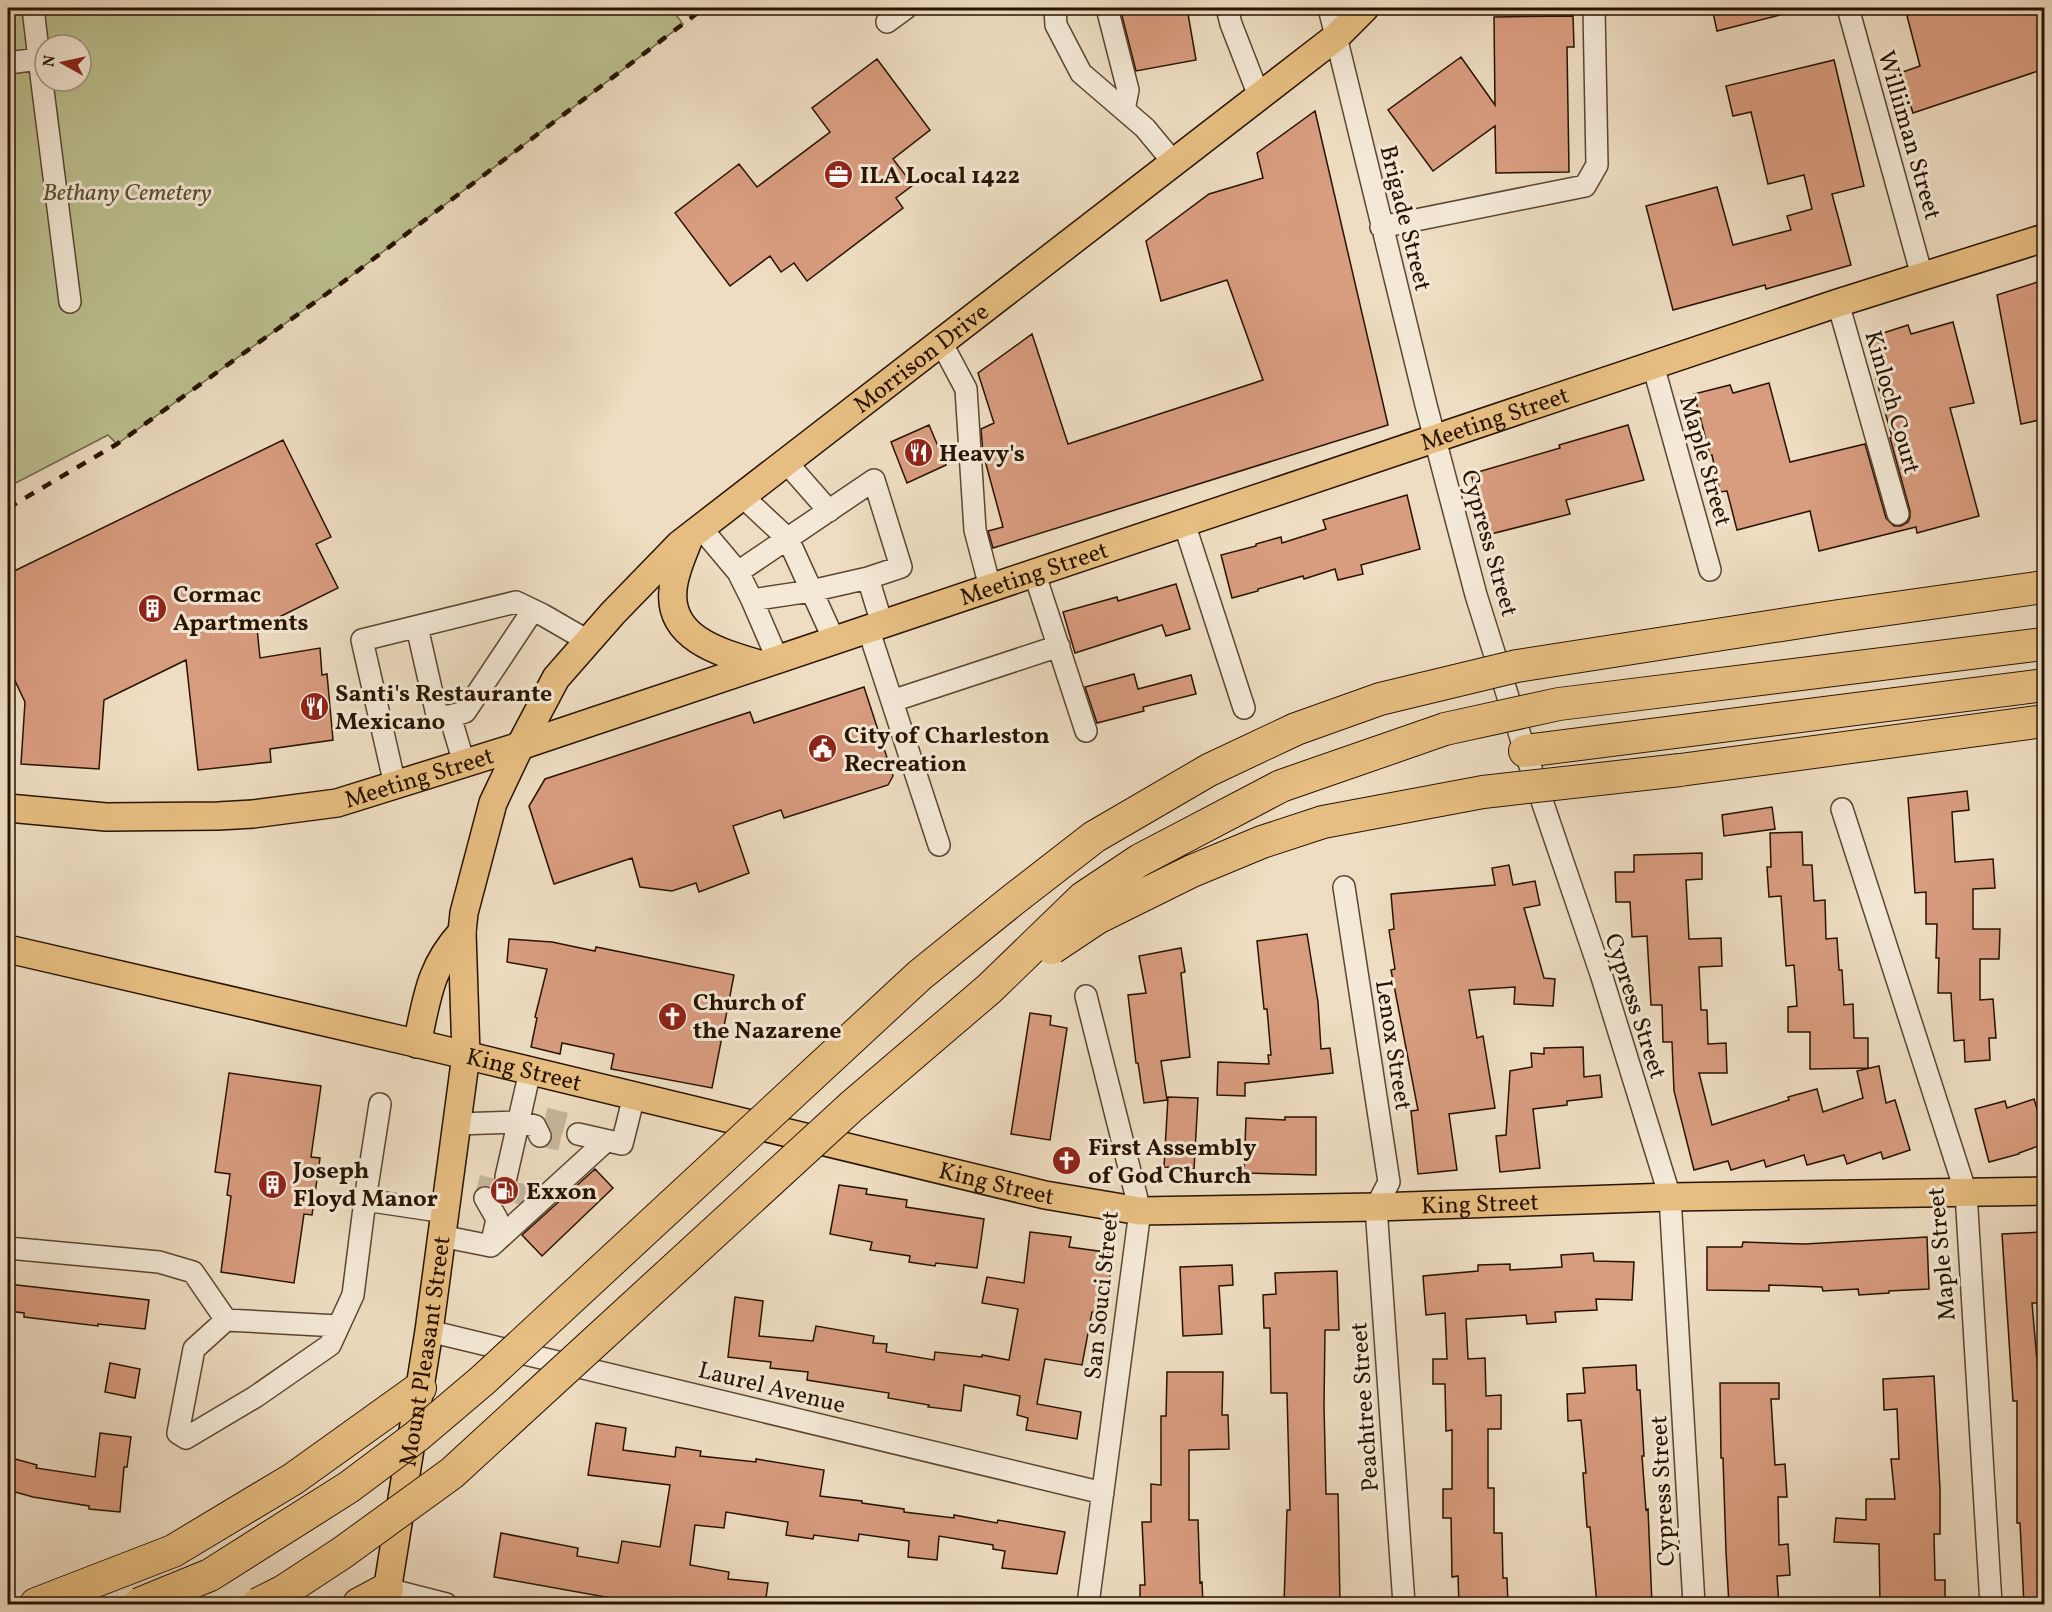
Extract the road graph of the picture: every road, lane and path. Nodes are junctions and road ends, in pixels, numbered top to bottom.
1 (33, 8) edge
2 (906, 8) edge
3 (1055, 8) edge
4 (1107, 8) edge
5 (1227, 8) edge
6 (1329, 8) edge
7 (1365, 8) edge
8 (1594, 8) edge
9 (1848, 8) edge
10 (887, 22) dead end
11 (36, 33) edge
12 (1336, 37) junction
13 (33, 59) edge
14 (8, 63) edge
15 (43, 93) edge
16 (1258, 96) junction
17 (1124, 110) junction
18 (1174, 163) junction
19 (1381, 227) junction
20 (2044, 238) edge
21 (1923, 276) junction
22 (70, 302) dead end
23 (1838, 303) junction
24 (941, 342) junction
25 (1653, 366) junction
26 (1435, 440) junction
27 (786, 462) junction
28 (742, 496) junction
29 (829, 511) junction
30 (1898, 514) dead end
31 (1184, 523) junction
32 (695, 532) junction
33 (788, 539) junction
34 (1710, 570) dead end
35 (738, 572) junction
36 (1034, 573) junction
37 (868, 578) junction
38 (990, 587) junction
39 (2044, 587) edge
40 (811, 591) junction
41 (752, 600) junction
42 (533, 610) junction
43 (875, 626) junction
44 (417, 627) junction
45 (834, 640) junction
46 (588, 641) junction
47 (2044, 644) edge
48 (1059, 646) junction
49 (768, 661) junction
50 (2044, 685) edge
51 (892, 701) junction
52 (1244, 708) dead end
53 (450, 716) junction
54 (2044, 721) edge
55 (1086, 731) dead end
56 (519, 746) junction
57 (1525, 751) junction
58 (464, 763) junction
59 (395, 784) junction
60 (8, 808) edge
61 (1842, 809) dead end
62 (939, 845) dead end
63 (1344, 887) dead end
64 (462, 932) junction
65 (8, 949) edge
66 (989, 989) junction
67 (1086, 996) dead end
68 (417, 1044) junction
69 (466, 1055) junction
70 (530, 1071) junction
71 (634, 1096) junction
72 (380, 1104) dead end
73 (457, 1124) junction
74 (535, 1125) junction
75 (570, 1133) tunnel mouth
76 (606, 1141) junction
77 (507, 1175) tunnel mouth
78 (2044, 1191) edge
79 (1966, 1193) junction
80 (1670, 1197) junction
81 (365, 1200) junction
82 (500, 1206) tunnel mouth
83 (1376, 1207) junction
84 (1140, 1211) junction
85 (443, 1224) junction
86 (491, 1246) junction
87 (8, 1248) edge
88 (226, 1320) junction
89 (338, 1326) junction
90 (429, 1330) junction
91 (420, 1388) junction
92 (1103, 1493) junction
93 (386, 1597) edge
94 (36, 1605) edge
95 (139, 1605) edge
96 (258, 1605) edge
97 (359, 1605) edge
98 (446, 1605) edge
99 (1088, 1605) edge
100 (1404, 1605) edge
101 (1694, 1605) edge
102 (1991, 1605) edge

1 - 11 street
2 - 10 street
3 - 17 street
4 - 17 street
5 - 16 street
6 - 12 street, Brigade Street
7 - 12 main road, Morrison Drive
8 - 19 street
9 - 21 street, Williiman Street
12 - 16 main road, Morrison Drive
12 - 19 street, Brigade Street
13 - 14 street
15 - 22 street
16 - 18 main road, Morrison Drive
17 - 18 street
18 - 24 main road, Morrison Drive
19 - 26 street, Brigade Street
20 - 21 main road, Meeting Street
21 - 23 main road, Meeting Street
23 - 25 main road, Meeting Street
23 - 30 street, Kinloch Court
24 - 27 main road, Morrison Drive
24 - 38 street
25 - 26 main road, Meeting Street
25 - 34 street, Maple Street
26 - 31 main road, Meeting Street
26 - 57 street, Cypress Street
27 - 28 main road, Morrison Drive
27 - 29 street
28 - 32 main road, Morrison Drive
28 - 33 street
29 - 33 street
29 - 37 street
31 - 36 main road, Meeting Street
31 - 52 street
32 - 35 street
32 - 46 main road, Morrison Drive
32 - 49 main road
33 - 35 street
33 - 40 street
35 - 41 street
36 - 38 main road, Meeting Street
36 - 48 street
37 - 40 street
37 - 43 street
38 - 43 main road, Meeting Street
39 - 95 highway, bridge
40 - 41 street
40 - 45 street
41 - 49 street
42 - 44 street
42 - 46 street
42 - 53 street
43 - 45 main road, Meeting Street
43 - 51 street
44 - 53 street
44 - 59 street
45 - 49 main road, Meeting Street
46 - 56 main road, Morrison Drive
47 - 66 highway, bridge
48 - 51 street
48 - 55 street
49 - 56 main road, Meeting Street
50 - 57 highway
51 - 62 street
53 - 58 street
54 - 66 highway, bridge
56 - 58 main road, Meeting Street
56 - 64 main road, Mount Pleasant Street
57 - 80 street, Cypress Street
58 - 59 main road, Meeting Street
59 - 60 main road, Meeting Street
61 - 79 street, Maple Street
63 - 83 street, Lenox Street
64 - 68 main road
64 - 69 main road, Mount Pleasant Street
65 - 68 main road, King Street
66 - 96 highway, bridge
67 - 84 street, San Souci Street
68 - 69 main road, King Street
69 - 70 main road, King Street
69 - 73 main road, Mount Pleasant Street
70 - 71 main road, King Street
70 - 74 street
71 - 76 street
71 - 84 main road, King Street
72 - 81 street
73 - 74 street
73 - 85 main road, Mount Pleasant Street
74 - 77 street
75 - 76 street
76 - 86 street
78 - 79 main road, King Street
79 - 80 main road, King Street
79 - 102 street, Maple Street
80 - 83 main road, King Street
80 - 101 street, Cypress Street
81 - 85 street
81 - 89 street
82 - 86 street
83 - 84 main road, King Street
83 - 100 street, Peachtree Street
84 - 92 street, San Souci Street
85 - 86 street
85 - 90 main road, Mount Pleasant Street
87 - 88 street
88 - 89 street
88 - 89 street
90 - 91 main road, Mount Pleasant Street
90 - 92 street, Laurel Avenue
91 - 93 main road, Mount Pleasant Street
91 - 94 highway
92 - 99 street, San Souci Street
93 - 97 highway
93 - 98 street

